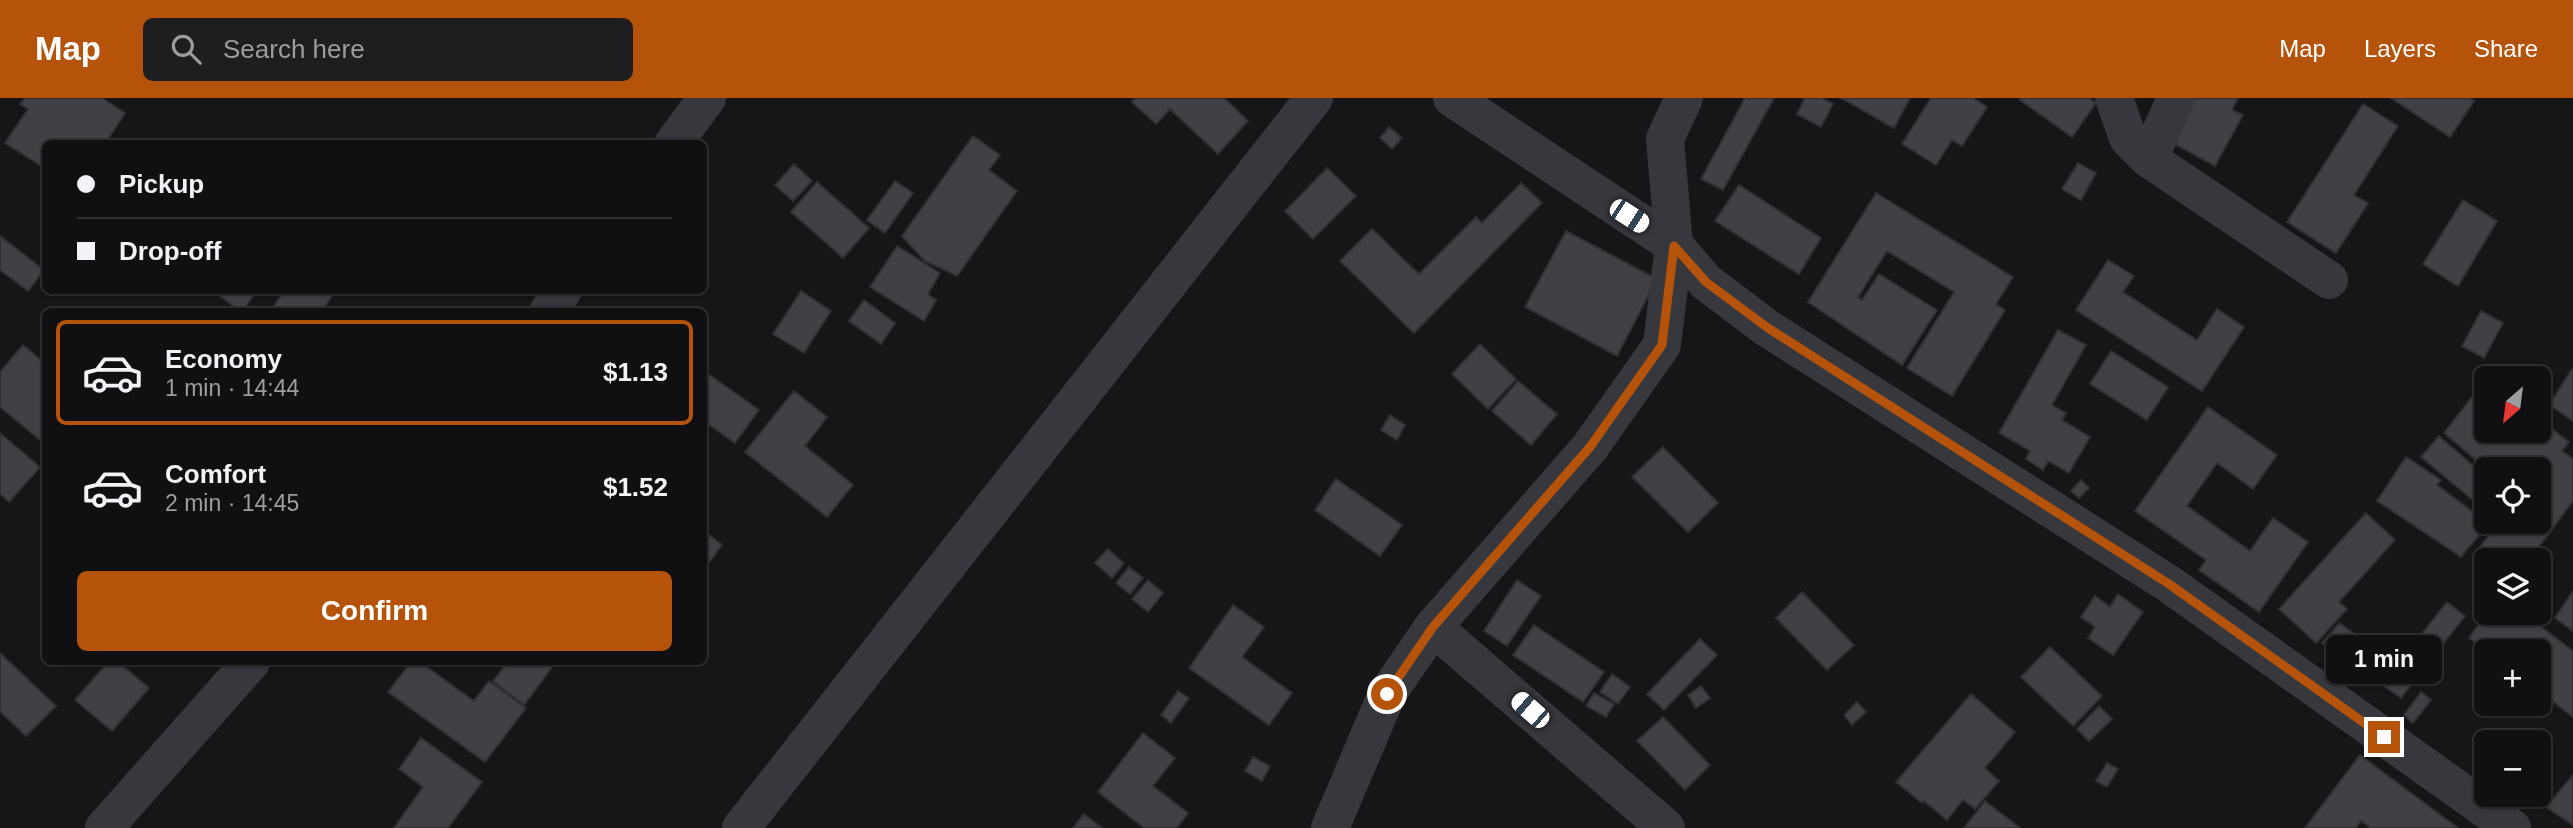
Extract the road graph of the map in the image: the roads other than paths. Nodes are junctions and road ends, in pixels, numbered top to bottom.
1 (707, 98) edge
2 (1314, 98) edge
3 (1452, 98) edge
4 (1685, 98) edge
5 (2114, 98) edge
6 (2176, 98) edge
7 (676, 140) edge
8 (2149, 159) junction
9 (1674, 246) junction
10 (2329, 280) dead end
11 (1433, 627) junction
12 (248, 665) edge
13 (104, 828) edge
14 (741, 828) edge
15 (1330, 828) edge
16 (1666, 828) edge
17 (2512, 828) edge

1 - 7 street
2 - 14 street
3 - 9 street
4 - 9 street
5 - 8 street
6 - 8 street
8 - 10 street
9 - 11 street
9 - 17 street
11 - 15 street
11 - 16 street
12 - 13 street

